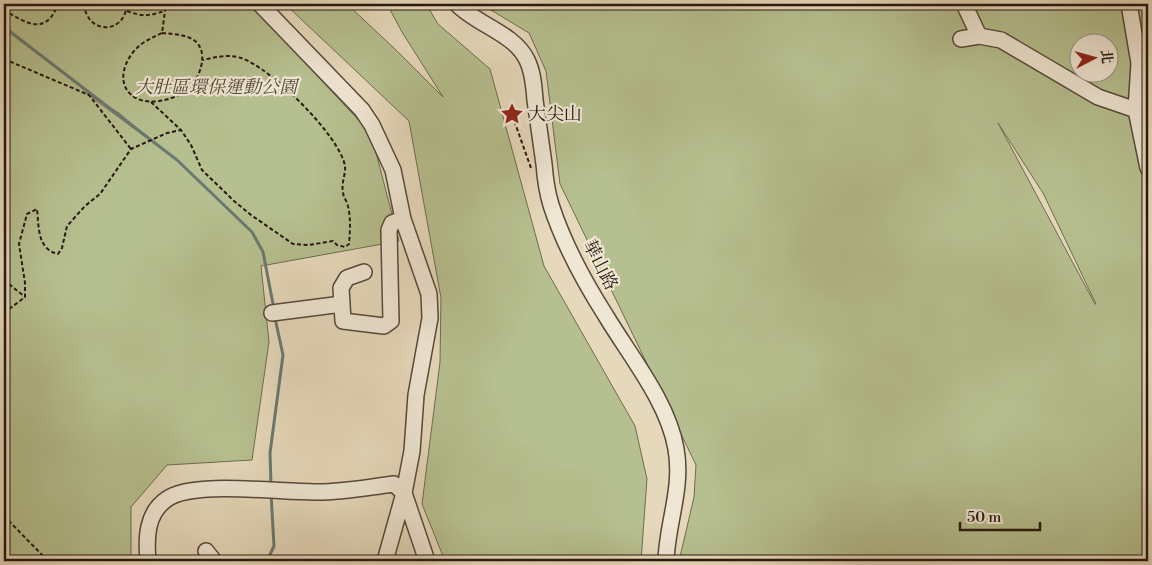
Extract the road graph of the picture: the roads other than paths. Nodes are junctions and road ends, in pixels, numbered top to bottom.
1 (260, 4) edge
2 (457, 4) edge
3 (964, 4) edge
4 (1129, 4) edge
5 (979, 36) junction
6 (961, 39) dead end
7 (1136, 110) junction
8 (1148, 168) edge
9 (403, 219) junction
10 (364, 272) dead end
11 (342, 304) junction
12 (272, 313) dead end
13 (404, 493) junction
14 (148, 561) edge
15 (385, 561) edge
16 (427, 561) edge
17 (666, 561) edge

1 - 9 street
2 - 17 street, 華山路
3 - 5 street
4 - 7 street
5 - 6 street
5 - 7 street
7 - 8 street
9 - 11 street
9 - 13 street
10 - 11 street
11 - 12 street
13 - 14 street
13 - 15 street
13 - 16 street

